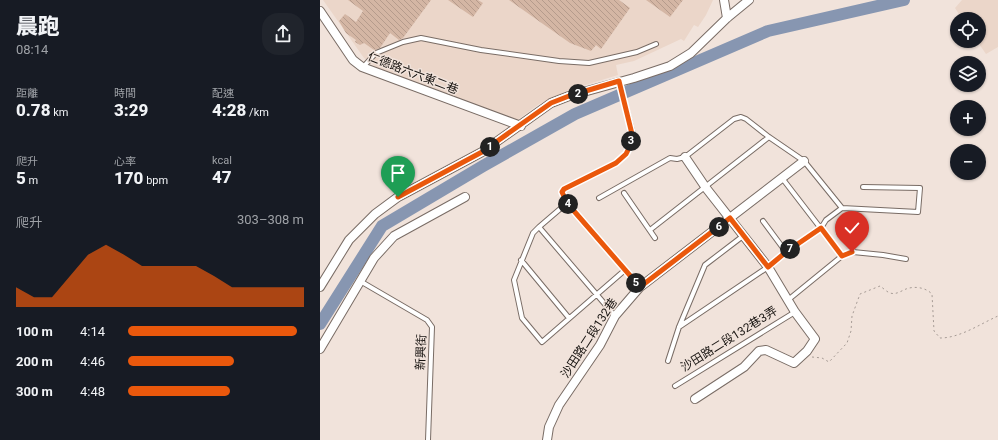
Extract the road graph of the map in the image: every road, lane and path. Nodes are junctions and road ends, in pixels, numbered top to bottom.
1 (724, 0) edge
2 (749, 0) edge
3 (320, 11) edge
4 (727, 18) junction
5 (656, 44) dead end
6 (362, 67) junction
7 (620, 85) junction
8 (521, 126) junction
9 (769, 137) junction
10 (685, 157) junction
11 (804, 161) junction
12 (782, 178) junction
13 (863, 187) dead end
14 (706, 188) junction
15 (624, 193) dead end
16 (465, 197) dead end
17 (599, 198) dead end
18 (567, 203) junction
19 (842, 208) junction
20 (730, 218) junction
21 (763, 221) dead end
22 (539, 226) junction
23 (821, 228) junction
24 (650, 230) junction
25 (743, 236) junction
26 (655, 238) dead end
27 (786, 252) junction
28 (842, 256) junction
29 (906, 259) dead end
30 (522, 260) junction
31 (768, 267) junction
32 (625, 270) junction
33 (360, 282) junction
34 (320, 287) edge
35 (640, 287) junction
36 (596, 294) junction
37 (788, 300) junction
38 (795, 312) junction
39 (615, 316) junction
40 (998, 316) edge
41 (569, 318) junction
42 (679, 327) junction
43 (320, 349) edge
44 (812, 357) dead end
45 (668, 362) dead end
46 (675, 386) dead end
47 (695, 399) dead end
48 (428, 440) edge
49 (547, 440) edge

1 - 4 street
2 - 4 street
3 - 6 street, 仁德路六六東二巷
4 - 7 street
5 - 6 lane
6 - 8 street, 仁德路六六東二巷
7 - 8 street
7 - 18 lane
8 - 34 street
9 - 10 lane
9 - 11 lane
9 - 14 lane
10 - 14 street, 沙田路二段132巷3弄
10 - 17 lane
11 - 12 street, 沙田路二段132巷
11 - 19 lane
12 - 20 street, 沙田路二段132巷
12 - 23 lane
13 - 19 lane
14 - 20 street, 沙田路二段132巷3弄
14 - 24 lane
15 - 24 lane
16 - 33 street
18 - 22 lane
18 - 32 lane
19 - 23 lane
20 - 25 street, 沙田路二段132巷3弄
20 - 35 street, 沙田路二段132巷
21 - 27 lane
22 - 30 lane
22 - 36 lane
23 - 27 lane
23 - 28 lane
24 - 26 lane
25 - 31 street, 沙田路二段132巷3弄
25 - 42 lane, 沙田路二段132巷3弄
27 - 31 lane
28 - 29 lane
28 - 37 lane
30 - 41 lane
30 - 41 lane
31 - 37 street, 沙田路二段132巷3弄
31 - 42 lane
32 - 35 lane
32 - 36 lane
33 - 43 street
33 - 48 lane, 新興街
35 - 39 street, 沙田路二段132巷
36 - 39 lane
36 - 41 lane
37 - 38 street, 沙田路二段132巷3弄
38 - 46 lane, 沙田路二段132巷3弄
38 - 47 street, 沙田路二段132巷3弄
39 - 49 street, 沙田路二段132巷
40 - 44 path
42 - 45 lane, 沙田路二段132巷3弄

